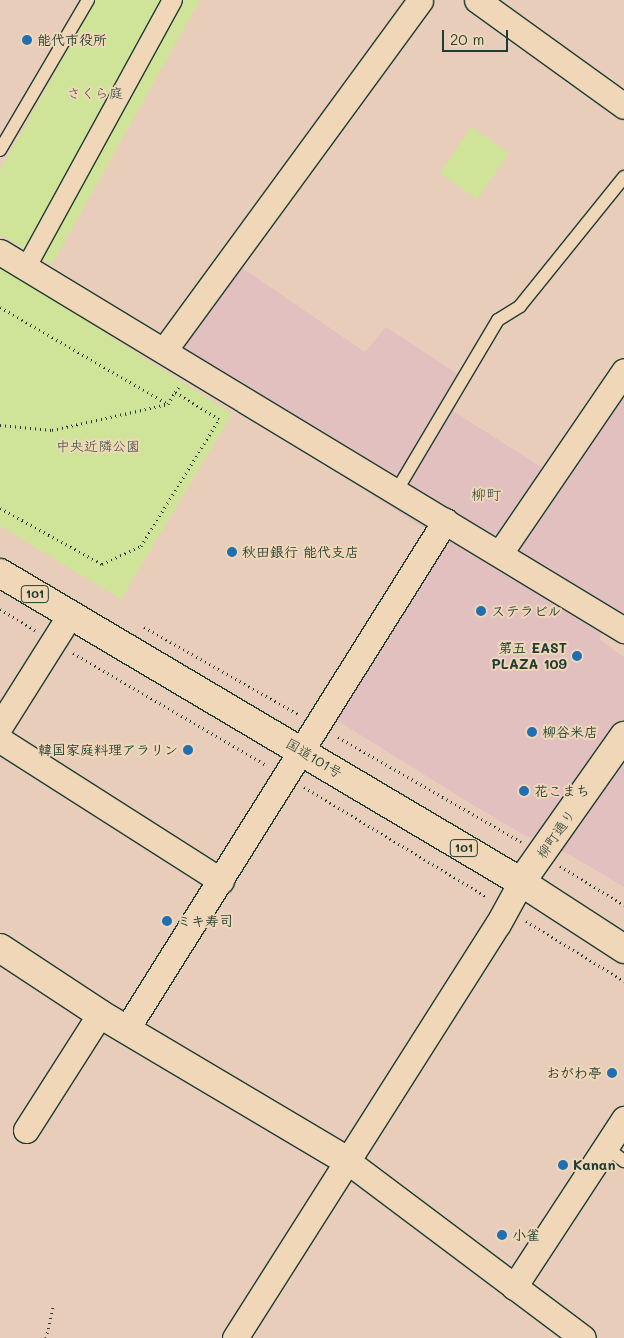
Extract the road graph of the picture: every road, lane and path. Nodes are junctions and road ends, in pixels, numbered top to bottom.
1 (88, 0) edge
2 (172, 0) edge
3 (476, 0) edge
4 (416, 1) edge
5 (624, 106) edge
6 (0, 150) edge
7 (624, 177) edge
8 (0, 252) edge
9 (25, 268) junction
10 (0, 307) edge
11 (164, 349) junction
12 (191, 367) junction
13 (624, 371) edge
14 (175, 392) junction
15 (168, 404) junction
16 (0, 425) edge
17 (397, 490) junction
18 (0, 508) edge
19 (445, 521) junction
20 (500, 553) junction
21 (0, 573) edge
22 (0, 609) edge
23 (70, 615) junction
24 (624, 630) edge
25 (53, 641) junction
26 (0, 726) edge
27 (624, 736) edge
28 (0, 740) edge
29 (302, 751) junction
30 (285, 776) junction
31 (221, 881) junction
32 (521, 882) junction
33 (506, 910) junction
34 (0, 948) edge
35 (624, 949) edge
36 (624, 981) edge
37 (100, 1014) junction
38 (126, 1030) junction
39 (624, 1119) edge
40 (26, 1130) dead end
41 (615, 1154) edge
42 (346, 1160) junction
43 (514, 1287) junction
44 (53, 1307) dead end
45 (46, 1338) edge
46 (235, 1338) edge
47 (582, 1338) edge

1 - 6 lane
2 - 9 street
3 - 5 street
4 - 11 street
7 - 17 lane
8 - 9 street
9 - 11 street
10 - 15 path
11 - 12 street
12 - 14 path
12 - 17 street
13 - 20 street
14 - 15 path
14 - 18 path
15 - 16 path
17 - 19 street
19 - 20 street
19 - 29 street
20 - 24 street
21 - 23 main road, 国道101号 / 101
22 - 25 path
23 - 25 street
23 - 29 main road, 国道101号 / 101
25 - 26 street
25 - 30 path
27 - 32 main road, 柳町通り
28 - 31 street
29 - 30 street
29 - 32 main road, 国道101号 / 101
30 - 31 street
30 - 33 path
31 - 38 street
32 - 33 street
32 - 35 main road, 国道101号 / 101
33 - 36 path
33 - 42 street
34 - 37 main road
37 - 38 main road
37 - 40 street
38 - 42 main road
39 - 41 street
41 - 43 street
42 - 43 street
42 - 46 street
43 - 47 street
44 - 45 path

